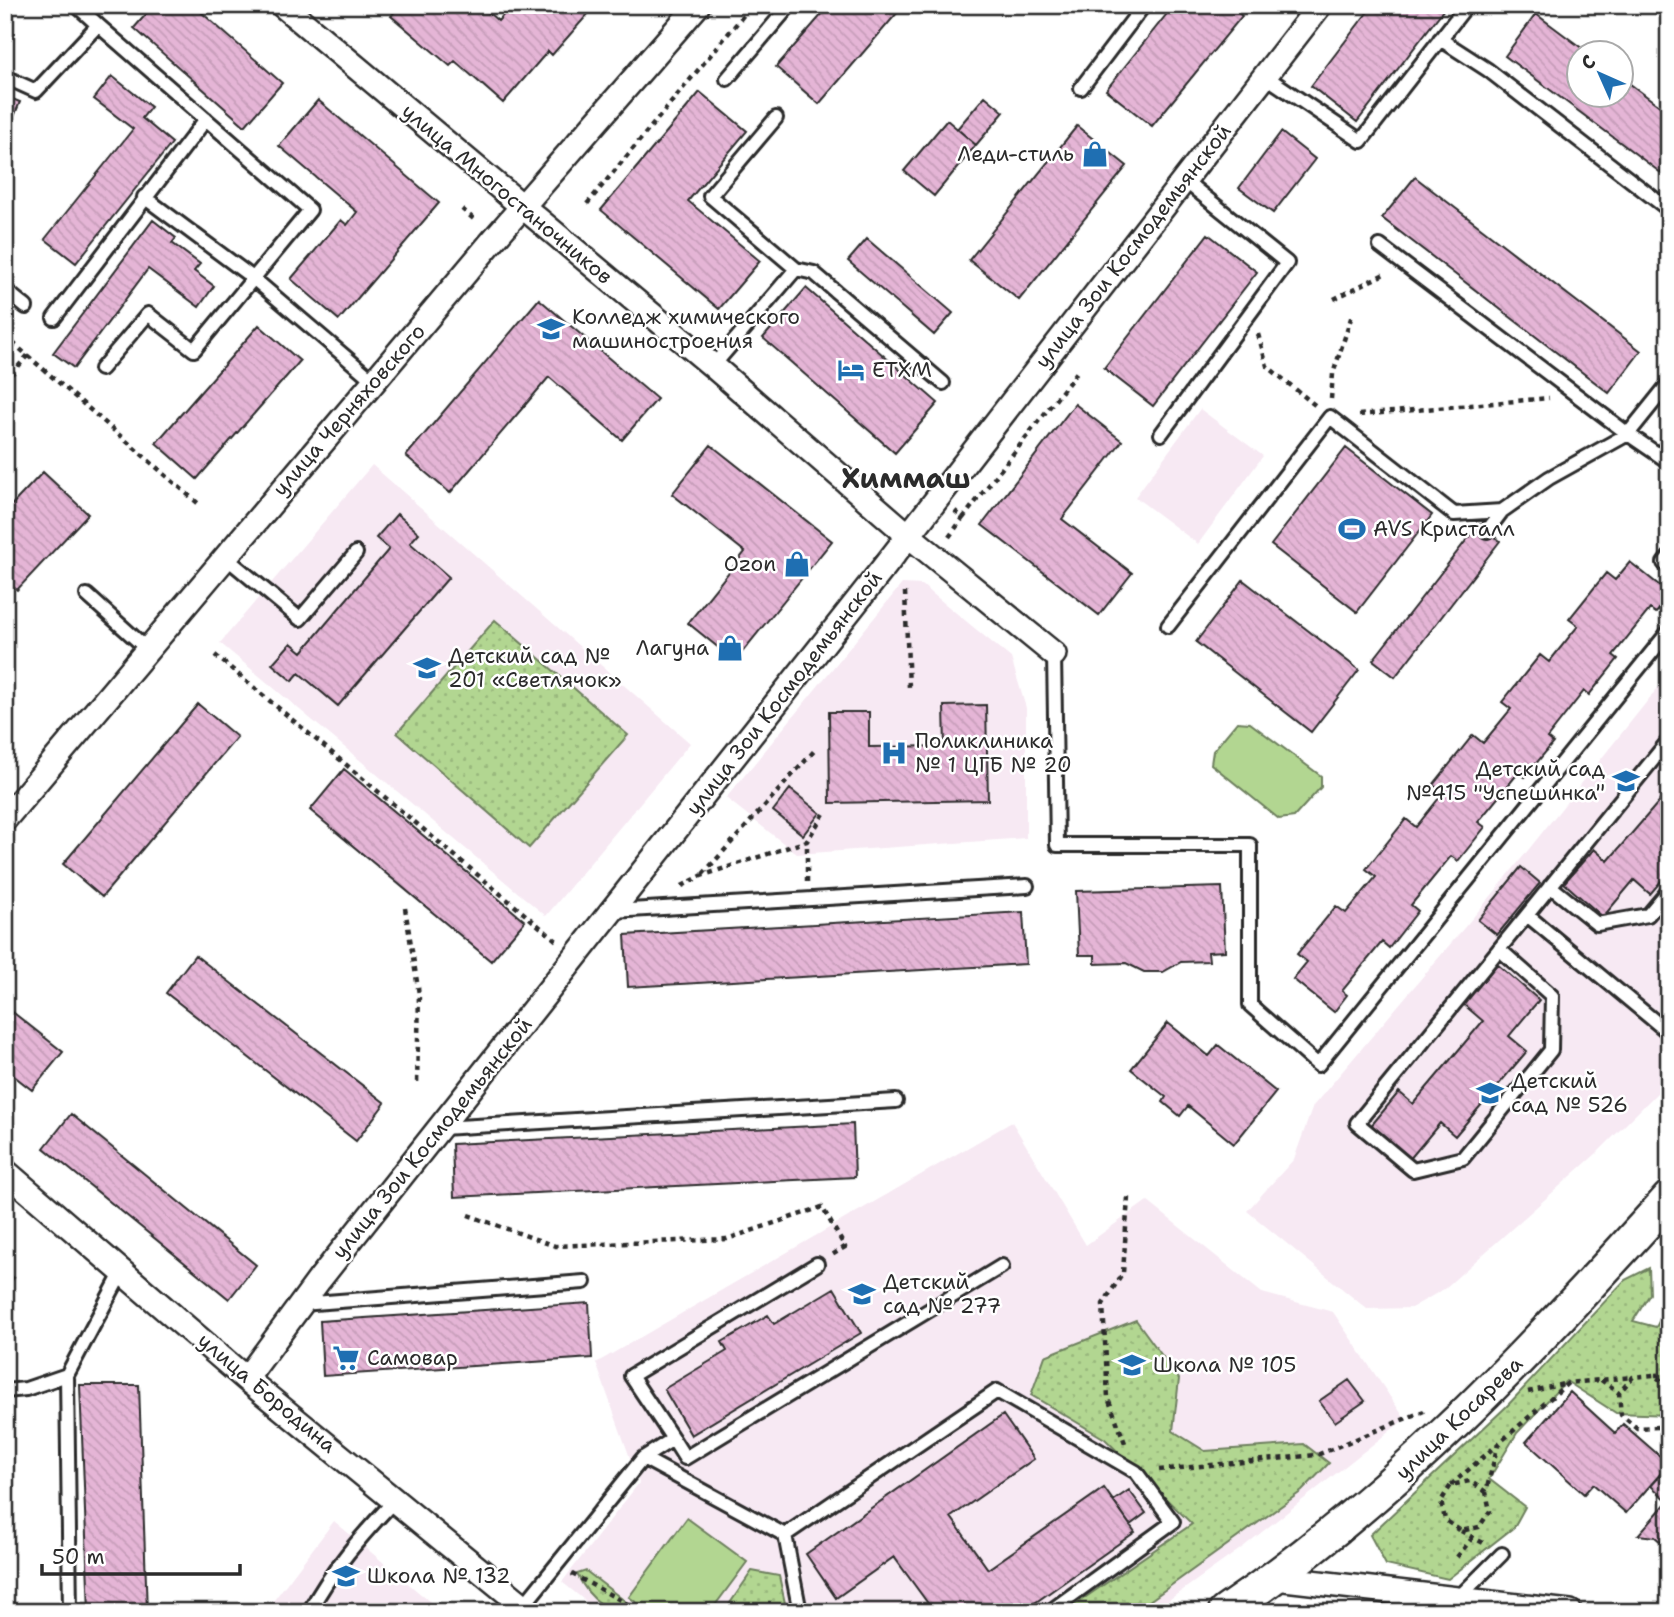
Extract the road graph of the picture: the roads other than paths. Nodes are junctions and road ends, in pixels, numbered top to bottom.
1 (76, 5) edge
2 (282, 5) edge
3 (698, 5) edge
4 (790, 5) edge
5 (1144, 5) edge
6 (1320, 5) edge
7 (1467, 5) edge
8 (98, 25) junction
9 (1440, 40) junction
10 (1265, 76) junction
11 (5, 77) edge
12 (727, 79) dead end
13 (1081, 88) dead end
14 (776, 118) dead end
15 (206, 120) junction
16 (1184, 180) junction
17 (144, 197) junction
18 (523, 207) junction
19 (1669, 210) edge
20 (1380, 246) dead end
21 (796, 269) junction
22 (253, 278) junction
23 (5, 290) edge
24 (26, 307) dead end
25 (54, 318) dead end
26 (713, 366) junction
27 (101, 369) dead end
28 (375, 382) junction
29 (943, 383) dead end
30 (1669, 383) edge
31 (1161, 434) dead end
32 (1628, 434) junction
33 (1669, 462) edge
34 (1502, 511) junction
35 (1487, 531) dead end
36 (908, 535) junction
37 (356, 553) dead end
38 (225, 556) junction
39 (1669, 557) edge
40 (1669, 567) edge
41 (87, 596) dead end
42 (1168, 626) dead end
43 (1669, 631) edge
44 (147, 649) junction
45 (1054, 654) joint
46 (1669, 740) edge
47 (9, 807) edge
48 (1027, 886) dead end
49 (1550, 886) junction
50 (1669, 890) edge
51 (613, 911) junction
52 (1527, 915) junction
53 (1499, 949) junction
54 (1669, 1033) edge
55 (895, 1101) dead end
56 (440, 1128) junction
57 (5, 1171) edge
58 (1669, 1198) edge
59 (817, 1264) road end
60 (1002, 1266) dead end
61 (123, 1270) junction
62 (584, 1282) dead end
63 (301, 1304) junction
64 (66, 1375) junction
65 (246, 1379) junction
66 (5, 1391) edge
67 (673, 1439) junction
68 (643, 1458) junction
69 (395, 1500) junction
70 (785, 1535) junction
71 (1502, 1554) road end
72 (1276, 1578) junction
73 (1459, 1597) junction
74 (527, 1609) edge
75 (70, 1612) edge
76 (309, 1612) edge
77 (800, 1612) edge
78 (1049, 1612) edge
79 (1225, 1612) edge
80 (1570, 1612) edge

1 - 8 lane
2 - 18 street, улица Многостаночников
3 - 18 street, улица Черняховского
4 - 12 lane
5 - 13 lane
6 - 10 street, улица Зои Космодемьянской
7 - 9 lane
8 - 11 lane
8 - 15 lane
9 - 10 lane
9 - 19 lane
10 - 16 street, улица Зои Космодемьянской
14 - 21 lane
15 - 17 lane
15 - 22 lane
16 - 31 lane
16 - 36 street, улица Зои Космодемьянской
17 - 22 lane
17 - 25 lane
18 - 26 street, улица Многостаночников
18 - 28 street, улица Черняховского
20 - 32 lane
21 - 26 lane
21 - 29 lane
22 - 27 lane
22 - 28 lane
23 - 24 lane
26 - 36 street, улица Многостаночников
28 - 38 street, улица Черняховского
30 - 32 lane
32 - 33 lane
32 - 34 lane
34 - 35 lane
34 - 42 lane
36 - 45 street, улица Многостаночников
36 - 51 street, улица Зои Космодемьянской
37 - 38 lane
38 - 44 street, улица Черняховского
39 - 40 lane
41 - 44 lane
43 - 45 lane
44 - 47 street, улица Черняховского
46 - 49 lane
48 - 51 lane
49 - 50 lane
49 - 52 lane
51 - 56 street, улица Зои Космодемьянской
52 - 53 lane
52 - 54 lane
53 - 53 lane
55 - 56 lane
56 - 63 street, улица Зои Космодемьянской
57 - 61 street, улица Бородина
58 - 72 street, улица Косарева
59 - 67 lane
60 - 67 lane
61 - 64 lane
61 - 65 street, улица Бородина
62 - 63 lane
63 - 65 street, улица Зои Космодемьянской
64 - 66 lane
64 - 75 lane
65 - 69 street, улица Бородина
67 - 68 lane
68 - 70 lane
68 - 74 lane
69 - 74 street, улица Бородина
69 - 76 lane
70 - 77 lane
70 - 78 lane
71 - 73 lane
72 - 73 street
72 - 79 street, улица Косарева
73 - 80 street

